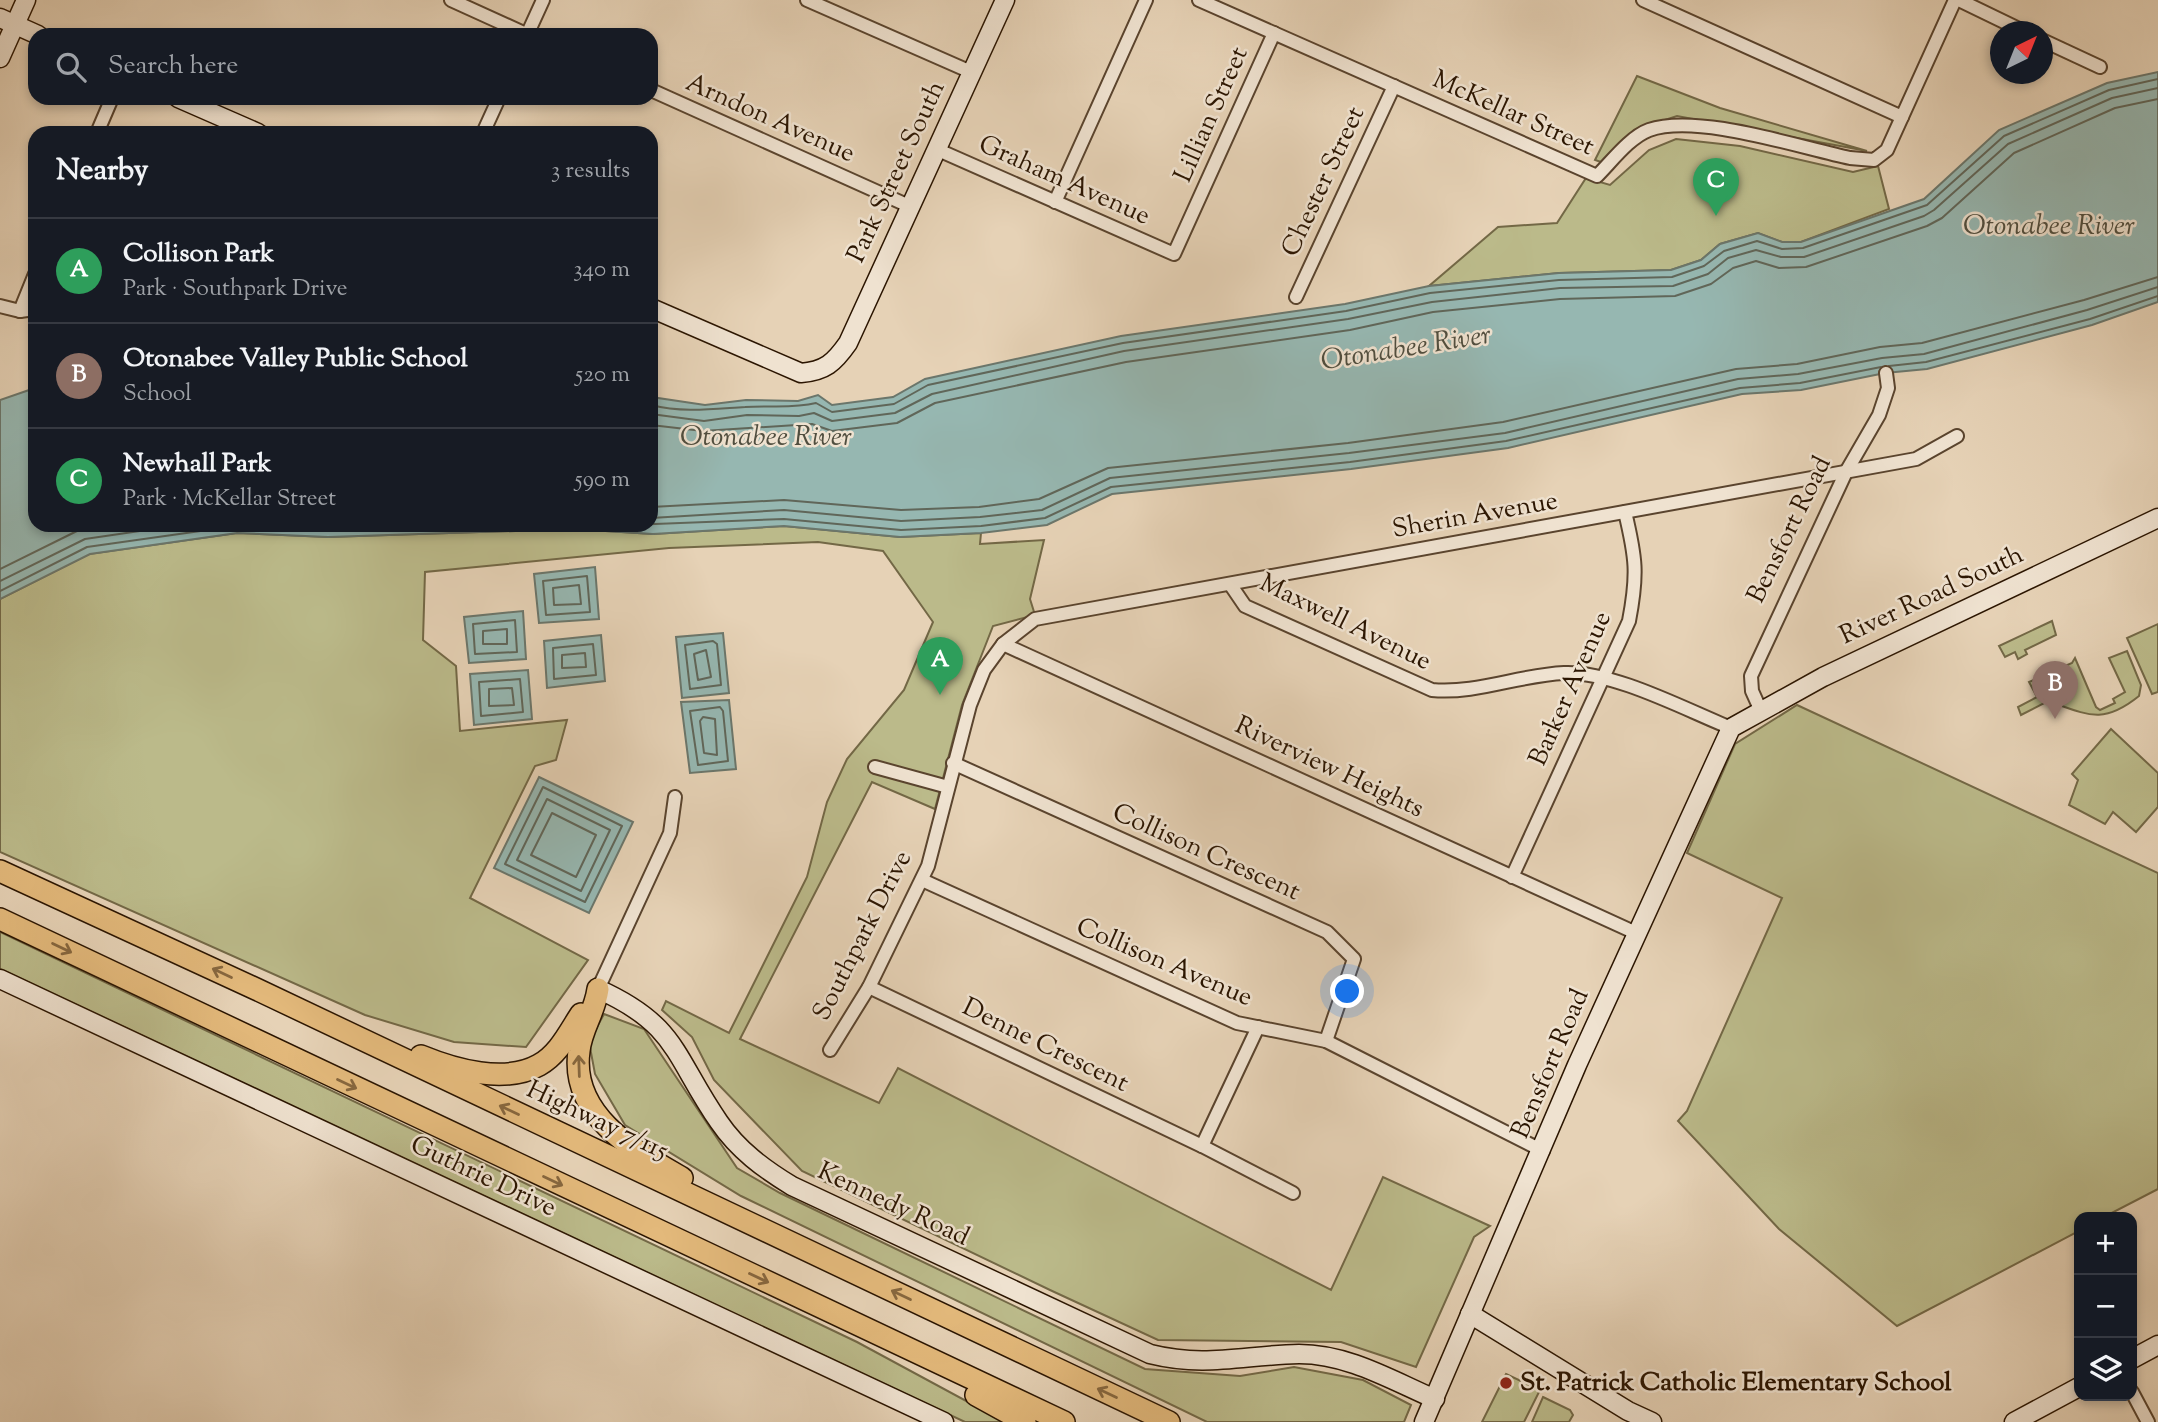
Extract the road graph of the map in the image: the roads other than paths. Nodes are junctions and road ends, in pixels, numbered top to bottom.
1 (26, 0) edge
2 (451, 0) edge
3 (543, 0) edge
4 (807, 0) edge
5 (1005, 0) edge
6 (1146, 0) edge
7 (1199, 0) edge
8 (1643, 0) edge
9 (1957, 0) edge
10 (1667, 5) edge
11 (8, 21) edge
12 (2002, 21) edge
13 (513, 28) edge
14 (531, 28) edge
15 (28, 30) edge
16 (1274, 33) junction
17 (2053, 45) edge
18 (0, 58) edge
19 (2100, 67) dead end
20 (971, 72) junction
21 (1394, 86) junction
22 (658, 93) edge
23 (109, 105) edge
24 (190, 105) edge
25 (496, 105) edge
26 (1902, 117) junction
27 (100, 126) edge
28 (227, 126) edge
29 (486, 126) edge
30 (936, 149) junction
31 (1055, 202) junction
32 (909, 206) junction
33 (1174, 254) joint
34 (28, 291) edge
35 (1296, 297) dead end
36 (0, 306) edge
37 (28, 310) edge
38 (20, 311) junction
39 (658, 311) edge
40 (1886, 373) dead end
41 (1957, 436) dead end
42 (1846, 472) junction
43 (1625, 512) junction
44 (2158, 518) edge
45 (1230, 584) junction
46 (1003, 644) junction
47 (1602, 676) junction
48 (1761, 711) junction
49 (1731, 728) junction
50 (953, 763) junction
51 (874, 767) dead end
52 (948, 787) junction
53 (675, 797) dead end
54 (0, 871) edge
55 (1512, 877) junction
56 (922, 880) junction
57 (0, 919) edge
58 (1636, 933) junction
59 (0, 979) edge
60 (869, 987) junction
61 (256, 989) junction
62 (598, 989) junction
63 (1258, 1027) junction
64 (1326, 1041) junction
65 (830, 1050) dead end
66 (1202, 1146) junction
67 (1543, 1151) junction
68 (1293, 1193) dead end
69 (859, 1275) junction
70 (1470, 1314) junction
71 (874, 1332) junction
72 (2158, 1345) edge
73 (2137, 1356) edge
74 (2074, 1390) edge
75 (1435, 1399) junction
76 (2137, 1401) edge
77 (944, 1422) edge
78 (1025, 1422) edge
79 (1064, 1422) edge
80 (1169, 1422) edge
81 (1424, 1422) edge
82 (1652, 1422) edge
83 (2014, 1422) edge
84 (2148, 1422) edge

1 - 11 street
2 - 13 street
3 - 14 street
4 - 20 street
5 - 20 street, Park Street South
6 - 31 street
7 - 16 street, McKellar Street
8 - 10 street
9 - 12 street
9 - 26 street
10 - 26 street
11 - 15 street
11 - 18 street
16 - 21 street, McKellar Street
16 - 33 street, Lillian Street
17 - 19 street
20 - 30 street, Park Street South
21 - 26 street, McKellar Street
21 - 35 street, Chester Street
22 - 32 street, Arndon Avenue
23 - 27 street
24 - 28 street
25 - 29 street
30 - 31 street, Graham Avenue
30 - 32 street, Park Street South
31 - 33 street, Graham Avenue
32 - 39 street, Park Street South
34 - 38 street
36 - 38 street
37 - 38 street
40 - 42 street, Bensfort Road
41 - 42 street, Sherin Avenue
42 - 43 street, Sherin Avenue
42 - 48 street, Bensfort Road
43 - 45 street, Sherin Avenue
43 - 47 street, Barker Avenue
44 - 48 street, River Road South
45 - 46 street, Sherin Avenue
45 - 47 street, Maxwell Avenue
46 - 50 street, Southpark Drive
46 - 55 street, Riverview Heights
47 - 49 street, Maxwell Avenue
47 - 55 street, Barker Avenue
48 - 49 street, River Road South
49 - 58 street, Bensfort Road
50 - 52 street, Southpark Drive
50 - 64 street, Collison Crescent
51 - 52 street
52 - 56 street, Southpark Drive
53 - 62 street
61 -> 54 highway, Highway 7/115
55 - 58 street, Riverview Heights
56 - 60 street, Southpark Drive
56 - 63 street, Collison Avenue
57 -> 71 highway
58 - 67 street, Bensfort Road
59 - 77 street, Guthrie Drive
60 - 65 street, Southpark Drive
60 - 66 street, Denne Crescent
61 - 62 highway
69 -> 61 highway, Highway 7/115
69 -> 62 highway
62 - 75 street, Kennedy Road
63 - 64 street, Collison Avenue
63 - 66 street
64 - 67 street, Collison Avenue
66 - 68 street, Denne Crescent
67 - 70 street, Bensfort Road
80 -> 69 highway, Highway 7/115
70 - 75 street, Bensfort Road
70 - 82 street
71 - 78 highway
71 - 79 highway
72 - 73 street
74 - 83 street
75 - 81 street, Bensfort Road
76 - 84 street

